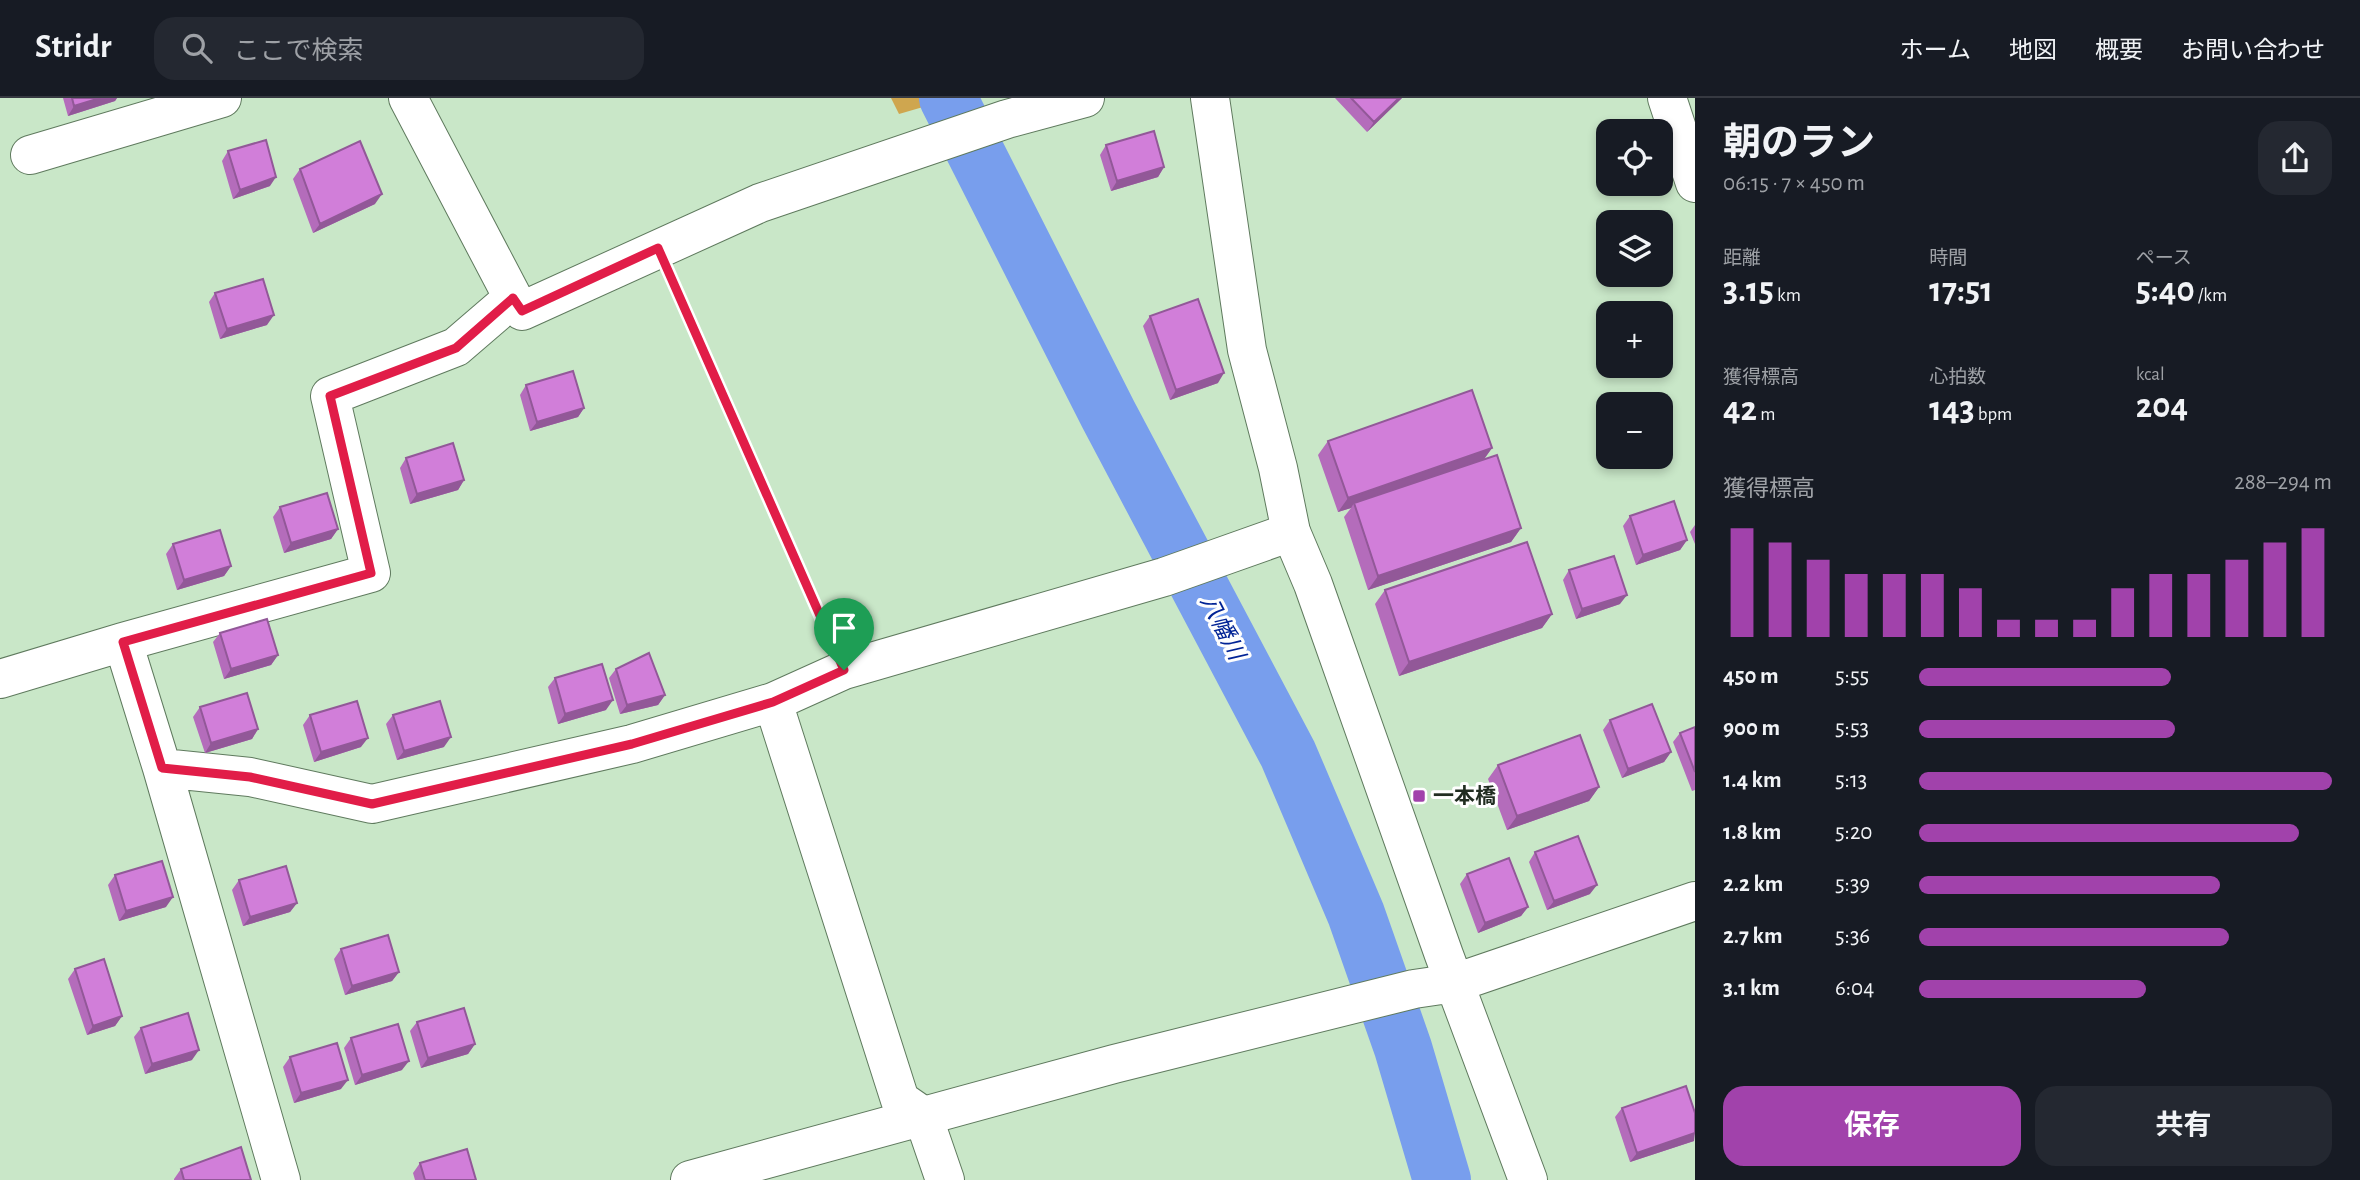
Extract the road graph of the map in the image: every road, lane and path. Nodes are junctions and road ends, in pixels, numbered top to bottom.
1 (222, 98) edge
2 (408, 98) edge
3 (1084, 98) edge
4 (1210, 98) edge
5 (1667, 98) edge
6 (30, 155) dead end
7 (1695, 183) edge
8 (658, 248) junction
9 (513, 298) junction
10 (1291, 532) junction
11 (123, 642) junction
12 (844, 670) junction
13 (0, 679) edge
14 (773, 702) junction
15 (162, 768) junction
16 (1695, 901) edge
17 (1455, 983) junction
18 (923, 1116) junction
19 (281, 1180) edge
20 (690, 1180) edge
21 (945, 1180) edge
22 (1528, 1180) edge

1 - 6 street
2 - 9 street
3 - 8 street
4 - 10 street
5 - 7 street
8 - 9 street
8 - 12 path
9 - 11 street
10 - 12 street
10 - 17 street
11 - 13 street
11 - 15 street
12 - 14 street
14 - 15 street
14 - 18 street
15 - 19 street
16 - 17 street
17 - 18 street
17 - 22 street
18 - 20 street
18 - 21 street

